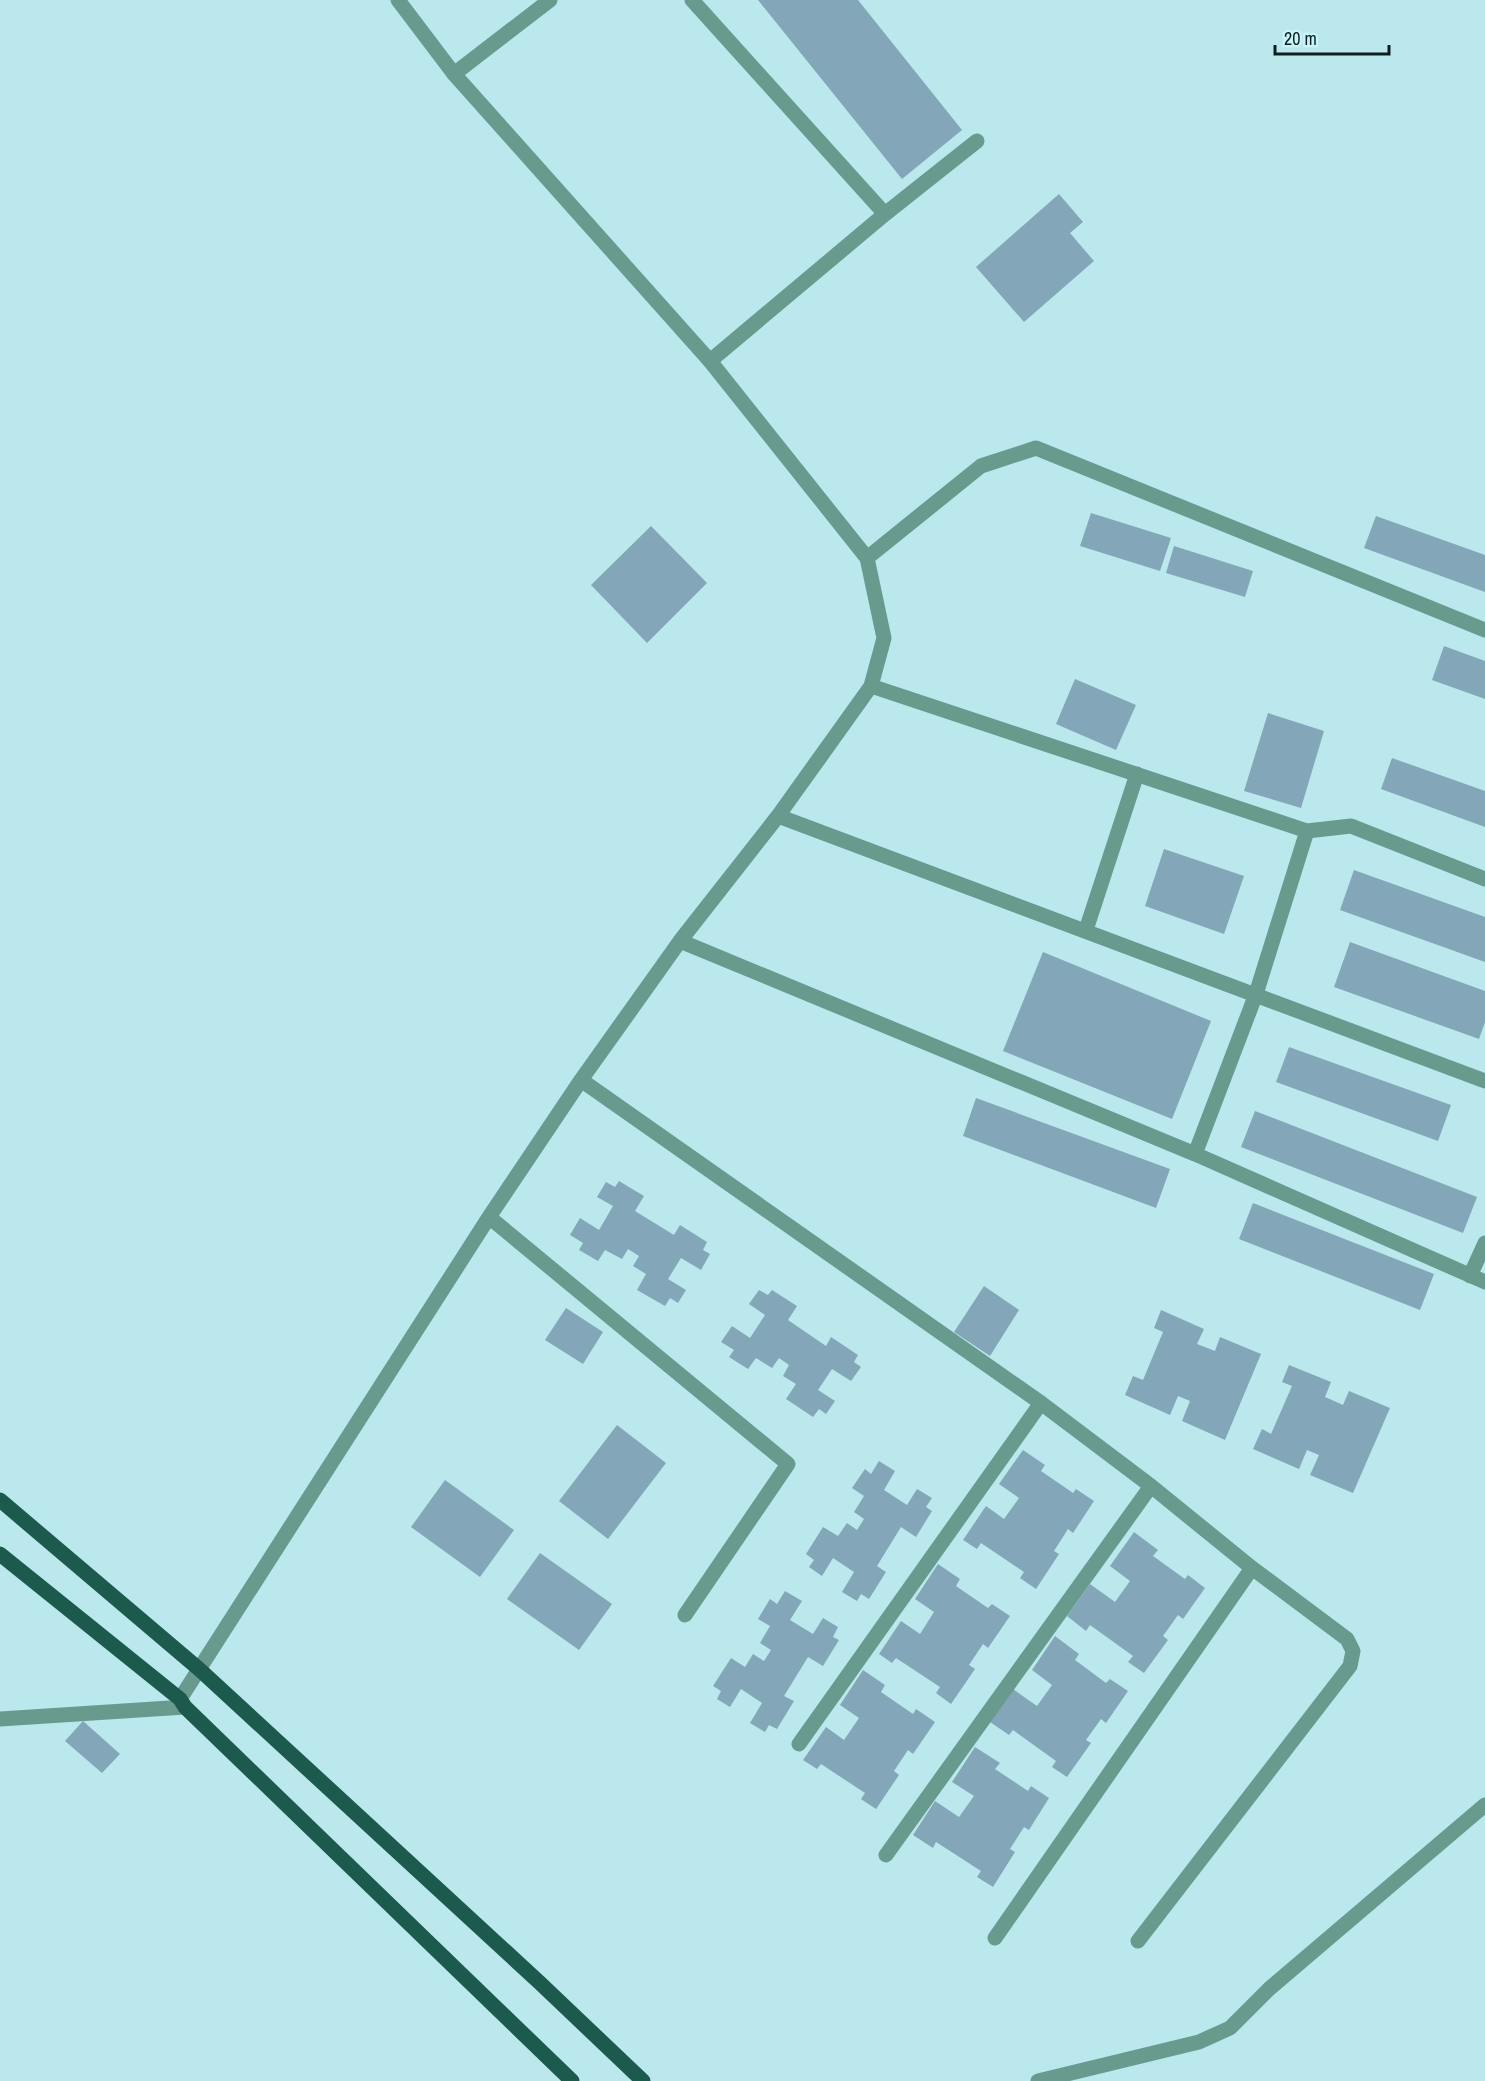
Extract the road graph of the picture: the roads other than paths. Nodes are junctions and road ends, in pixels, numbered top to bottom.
1 (398, 0) edge
2 (550, 0) edge
3 (692, 0) edge
4 (454, 74) junction
5 (977, 141) dead end
6 (885, 214) junction
7 (710, 361) junction
8 (867, 558) junction
9 (1485, 630) edge
10 (871, 686) junction
11 (1137, 774) junction
12 (778, 816) junction
13 (1307, 831) junction
14 (1485, 879) edge
15 (1086, 930) junction
16 (680, 941) junction
17 (1256, 994) junction
18 (581, 1080) junction
19 (1485, 1081) edge
20 (1195, 1154) junction
21 (489, 1218) junction
22 (1485, 1243) edge
23 (1470, 1276) junction
24 (1485, 1282) edge
25 (1041, 1403) junction
26 (1151, 1486) junction
27 (0, 1500) edge
28 (0, 1554) edge
29 (1252, 1568) junction
30 (685, 1615) dead end
31 (199, 1669) junction
32 (183, 1703) junction
33 (0, 1719) edge
34 (799, 1744) dead end
35 (1485, 1805) edge
36 (886, 1855) dead end
37 (995, 1938) dead end
38 (1138, 1941) dead end
39 (573, 2081) edge
40 (643, 2081) edge
41 (1038, 2081) edge

1 - 4 street
2 - 4 street
3 - 6 street
4 - 7 street
5 - 6 street
6 - 7 street
7 - 8 street
8 - 9 street
8 - 10 street
10 - 11 street
10 - 12 street
11 - 13 street
11 - 15 street
12 - 15 street
12 - 16 street
13 - 14 street
13 - 17 street
15 - 17 street
16 - 18 street
16 - 20 street
17 - 19 street
17 - 20 street
18 - 21 street
18 - 25 street
20 - 23 street
21 - 30 street
21 - 31 street
22 - 23 street
23 - 24 street
25 - 26 street
25 - 34 street
26 - 29 street
26 - 36 street
27 - 31 main road
28 - 32 main road
29 - 37 street
29 - 38 street
31 - 32 street
31 - 40 main road
32 - 33 street
32 - 39 main road
35 - 41 street

